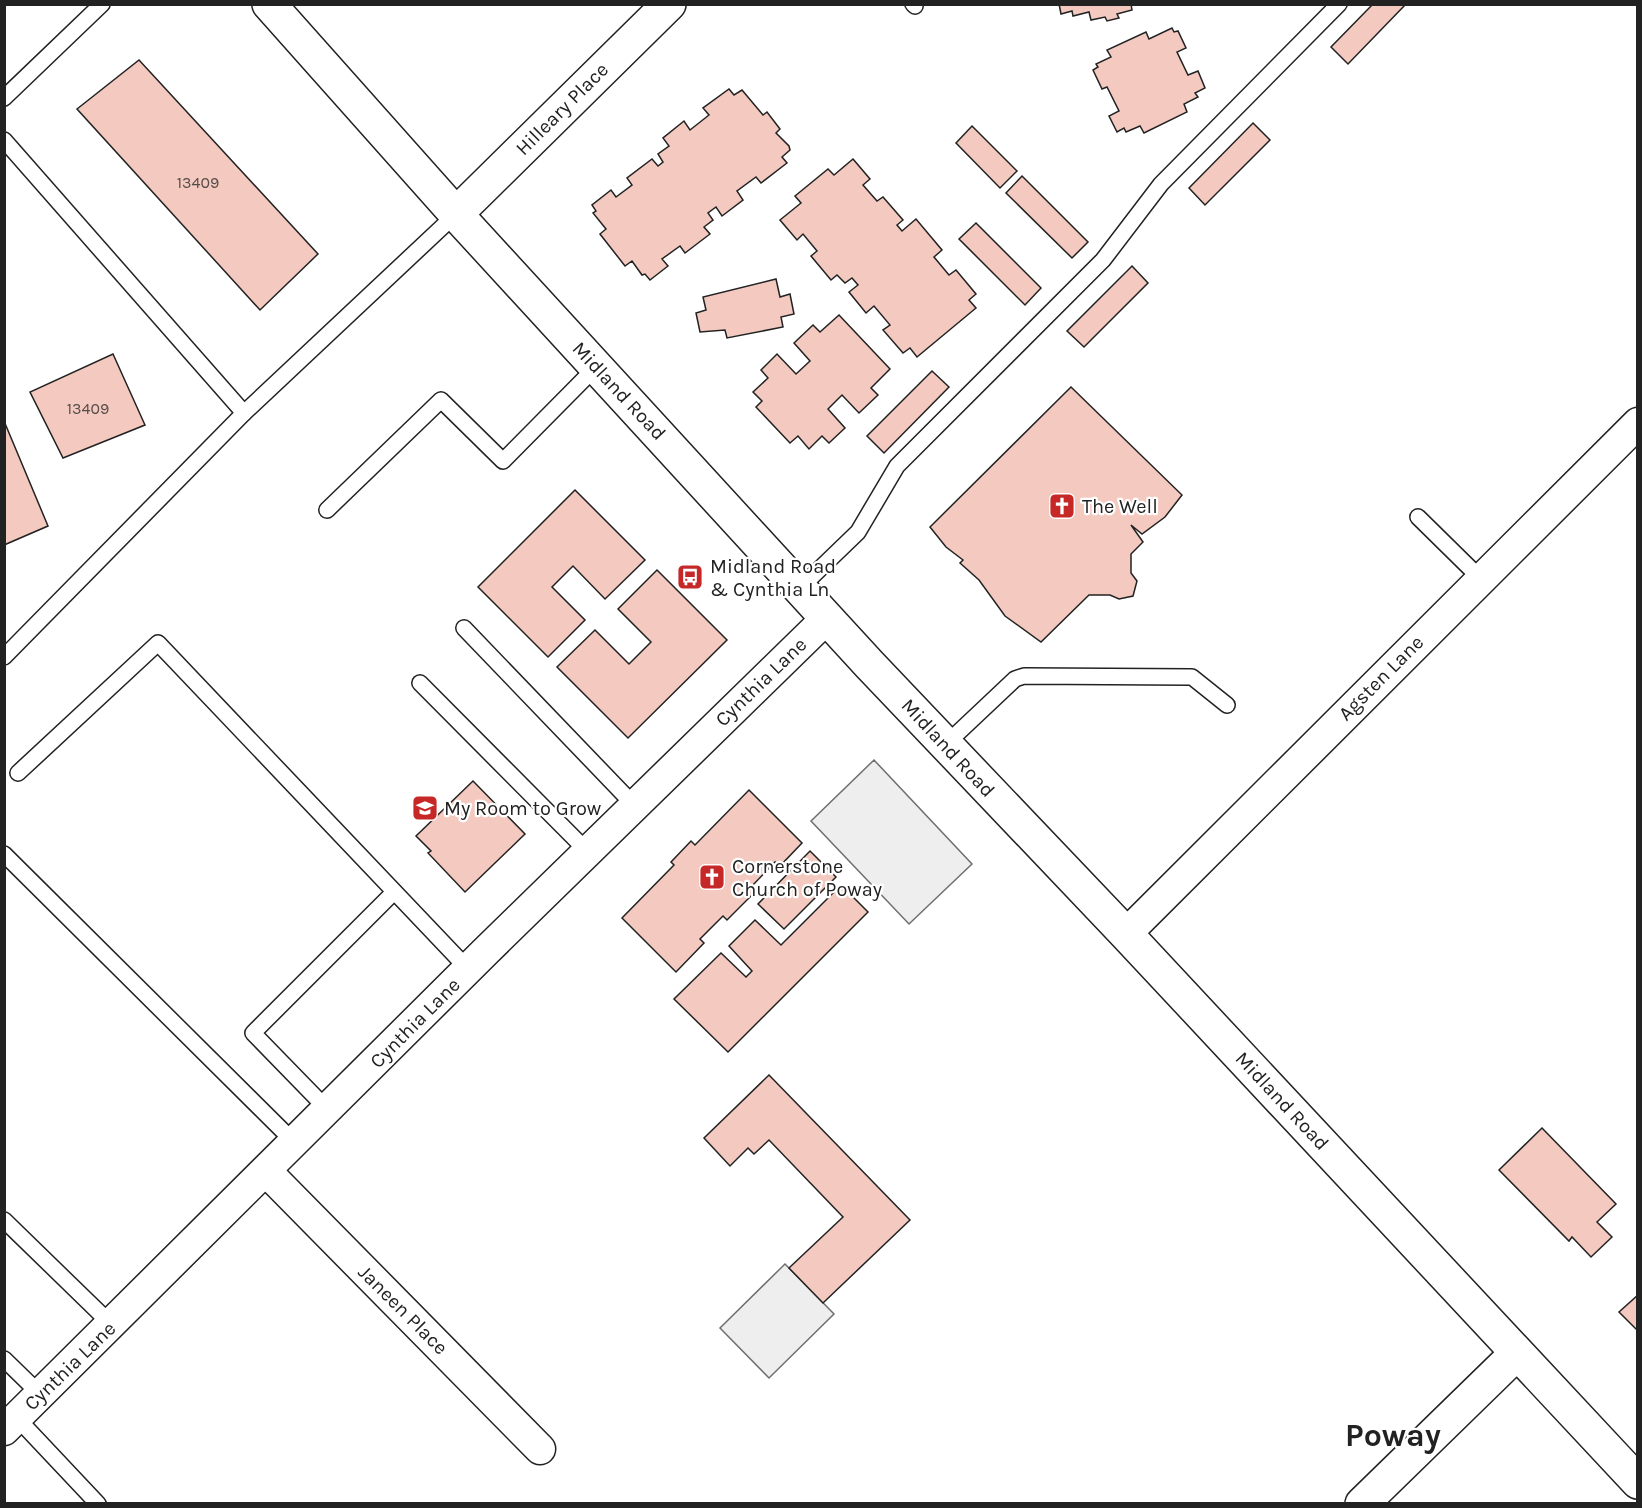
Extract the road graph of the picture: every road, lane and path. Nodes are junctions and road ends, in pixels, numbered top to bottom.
1 (102, 4) edge
2 (269, 4) edge
3 (669, 4) edge
4 (1338, 4) edge
5 (4, 98) edge
6 (4, 140) edge
7 (456, 214) junction
8 (596, 367) junction
9 (244, 413) junction
10 (1638, 423) edge
11 (327, 510) dead end
12 (1418, 518) dead end
13 (1480, 578) junction
14 (800, 588) junction
15 (827, 618) junction
16 (464, 628) dead end
17 (4, 657) edge
18 (420, 683) dead end
19 (1227, 705) dead end
20 (945, 745) junction
21 (18, 773) dead end
22 (635, 806) junction
23 (588, 852) junction
24 (4, 854) edge
25 (394, 892) junction
26 (1126, 934) junction
27 (468, 969) junction
28 (328, 1110) junction
29 (295, 1143) junction
30 (266, 1171) junction
31 (4, 1220) edge
32 (112, 1325) junction
33 (1517, 1353) junction
34 (4, 1359) edge
35 (41, 1395) junction
36 (11, 1424) edge
37 (540, 1449) dead end
38 (1638, 1482) edge
39 (98, 1503) edge
40 (1362, 1503) edge

1 - 5 lane
2 - 7 main road, Midland Road
3 - 7 main road, Hilleary Place
4 - 14 lane
6 - 9 lane
7 - 8 main road, Midland Road
7 - 9 lane
8 - 11 lane
8 - 14 main road, Midland Road
9 - 17 lane
10 - 13 street, Agsten Lane
12 - 13 lane
13 - 26 street, Agsten Lane
14 - 15 main road, Midland Road
15 - 20 main road, Midland Road
15 - 22 street, Cynthia Lane
16 - 22 lane
18 - 23 lane
19 - 20 lane
20 - 26 main road, Midland Road
21 - 25 lane
22 - 23 street, Cynthia Lane
23 - 27 street, Cynthia Lane
24 - 29 lane
25 - 27 lane
25 - 28 lane
26 - 33 main road, Midland Road
27 - 28 street, Cynthia Lane
28 - 29 street, Cynthia Lane
29 - 30 street, Cynthia Lane
30 - 32 street, Cynthia Lane
30 - 37 street, Janeen Place
31 - 32 lane
32 - 35 street, Cynthia Lane
33 - 38 main road, Midland Road
33 - 40 main road
34 - 35 lane
35 - 36 street, Cynthia Lane
36 - 39 lane

